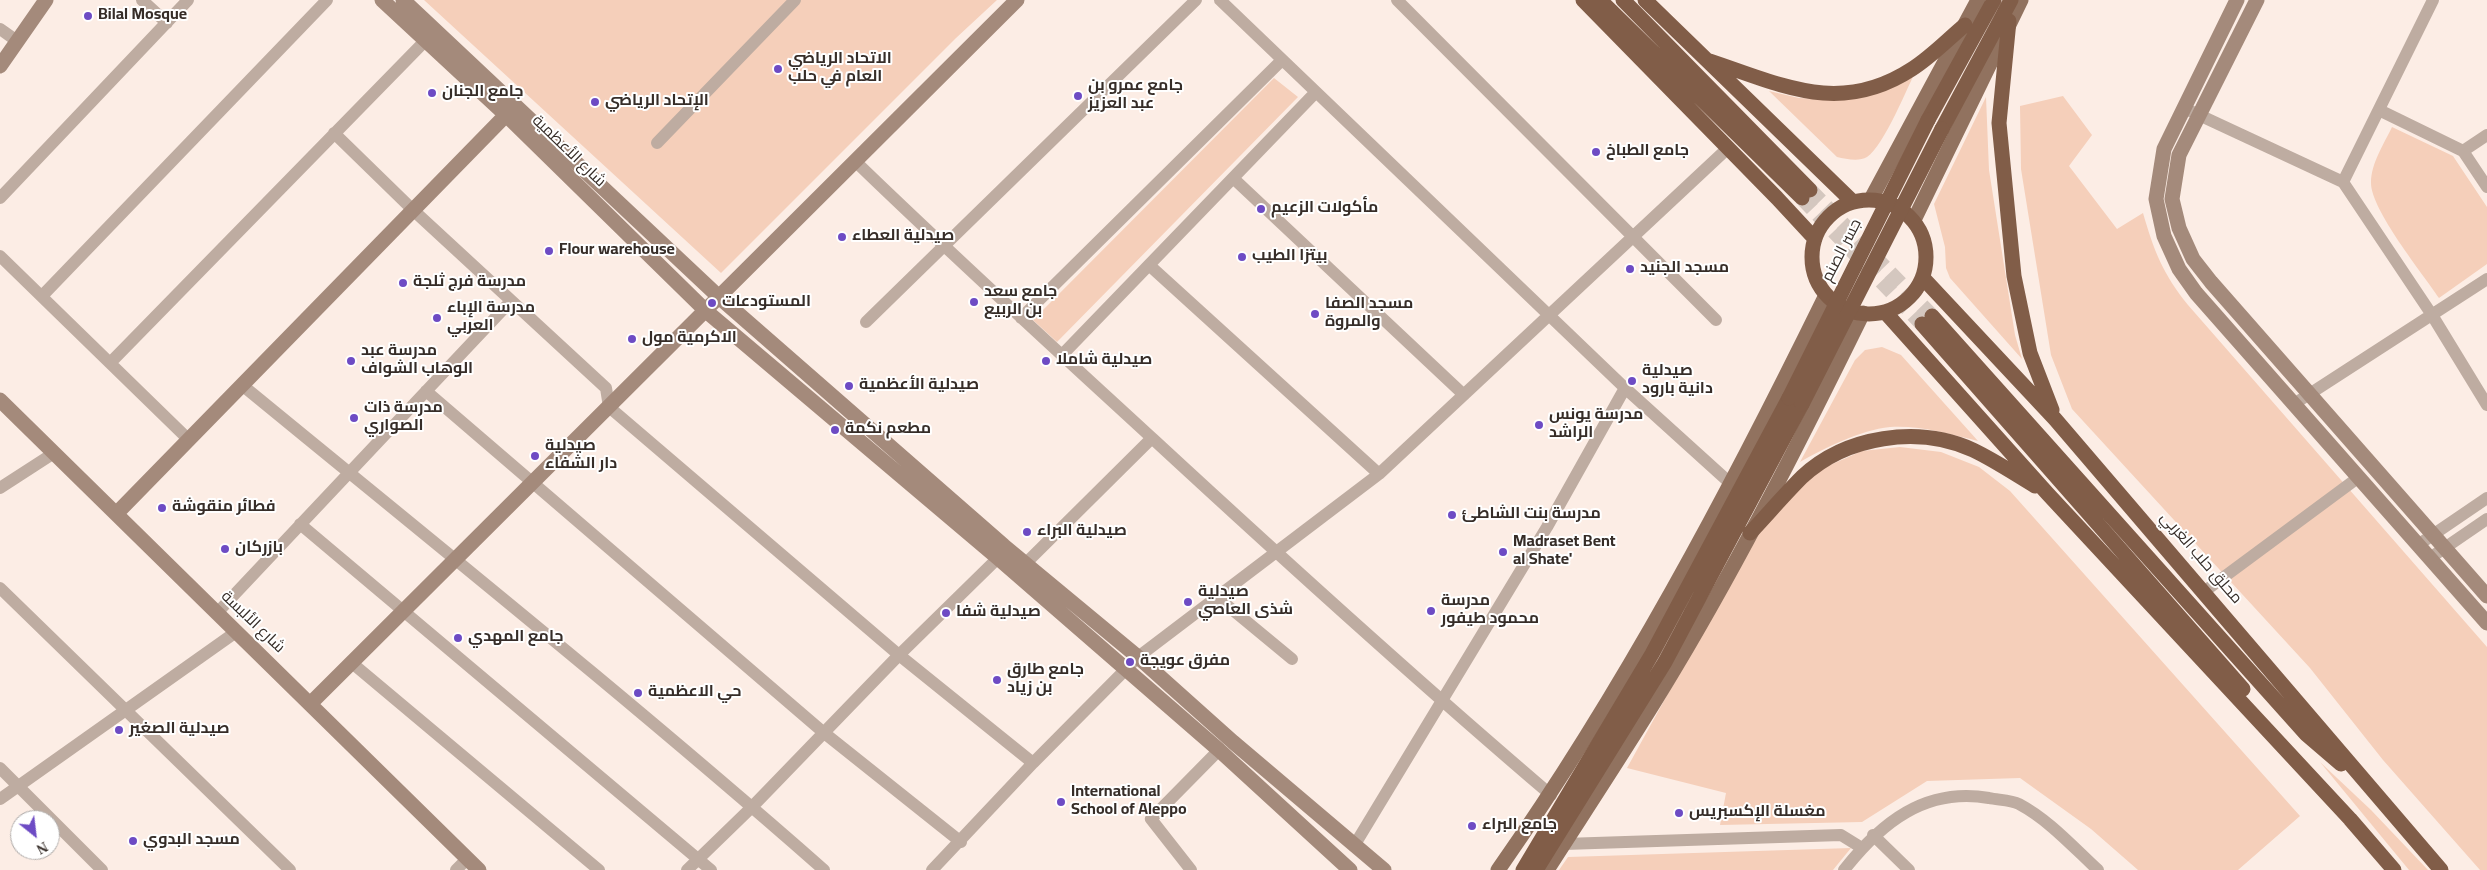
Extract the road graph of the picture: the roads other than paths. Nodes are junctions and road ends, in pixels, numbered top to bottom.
1 (46, 0) edge
2 (142, 0) edge
3 (188, 0) edge
4 (327, 0) edge
5 (382, 0) edge
6 (403, 0) edge
7 (795, 0) edge
8 (1017, 0) edge
9 (1196, 0) edge
10 (1220, 0) edge
11 (1397, 0) edge
12 (1583, 0) edge
13 (1600, 0) edge
14 (1623, 0) edge
15 (1645, 0) edge
16 (1978, 0) edge
17 (1994, 0) edge
18 (2011, 0) edge
19 (2020, 0) edge
20 (2237, 0) edge
21 (2257, 0) edge
22 (2433, 0) edge
23 (2009, 21) junction
24 (167, 22) junction
25 (1965, 25) junction
26 (0, 29) edge
27 (426, 40) junction
28 (17, 41) junction
29 (1706, 59) junction
30 (1282, 60) junction
31 (0, 66) edge
32 (1316, 92) junction
33 (2184, 108) junction
34 (2378, 110) junction
35 (506, 115) junction
36 (2198, 116) junction
37 (334, 134) junction
38 (2487, 135) edge
39 (657, 143) dead end
40 (1728, 148) junction
41 (2463, 151) junction
42 (856, 161) junction
43 (1233, 178) junction
44 (2343, 182) junction
45 (2487, 187) edge
46 (0, 198) edge
47 (1871, 199) junction
48 (1853, 202) junction
49 (413, 210) junction
50 (1914, 220) junction
51 (1633, 237) junction
52 (1815, 239) junction
53 (943, 247) junction
54 (0, 256) edge
55 (1149, 265) junction
56 (1923, 278) junction
57 (2487, 279) edge
58 (1826, 295) junction
59 (42, 296) junction
60 (720, 297) junction
61 (511, 301) junction
62 (706, 311) junction
63 (1885, 312) junction
64 (1862, 313) junction
65 (1548, 315) junction
66 (2432, 315) junction
67 (1021, 318) junction
68 (1716, 320) dead end
69 (866, 322) dead end
70 (1062, 355) junction
71 (111, 362) junction
72 (242, 385) junction
73 (1625, 388) junction
74 (426, 392) junction
75 (1464, 394) junction
76 (2310, 394) junction
77 (0, 400) edge
78 (1795, 401) junction
79 (2294, 404) junction
80 (2487, 405) edge
81 (609, 407) junction
82 (2056, 418) junction
83 (1152, 438) junction
84 (189, 440) junction
85 (54, 453) junction
86 (350, 473) junction
87 (1379, 474) junction
88 (2358, 477) junction
89 (1730, 483) junction
90 (532, 484) junction
91 (0, 488) edge
92 (2047, 493) junction
93 (2487, 498) edge
94 (116, 514) junction
95 (2487, 519) edge
96 (300, 524) junction
97 (1750, 533) junction
98 (2432, 534) junction
99 (2418, 545) junction
100 (2444, 547) junction
101 (1276, 552) junction
102 (998, 558) junction
103 (2430, 558) junction
104 (456, 560) junction
105 (1026, 564) junction
106 (0, 588) edge
107 (2205, 591) junction
108 (2487, 596) edge
109 (1217, 597) junction
110 (404, 611) junction
111 (217, 613) junction
112 (2487, 623) edge
113 (236, 632) junction
114 (1646, 651) junction
115 (899, 655) junction
116 (1138, 657) junction
117 (1292, 659) dead end
118 (352, 663) junction
119 (1670, 664) junction
120 (1126, 669) junction
121 (1441, 701) junction
122 (310, 704) junction
123 (126, 710) junction
124 (823, 732) junction
125 (1219, 750) junction
126 (1033, 763) junction
127 (0, 768) edge
128 (19, 786) junction
129 (1551, 794) junction
130 (2378, 796) junction
131 (0, 800) edge
132 (752, 807) junction
133 (2350, 819) junction
134 (1873, 835) junction
135 (960, 842) junction
136 (1564, 844) junction
137 (1354, 846) junction
138 (1862, 848) junction
139 (467, 859) junction
140 (698, 859) junction
141 (1346, 869) edge
142 (102, 870) edge
143 (290, 870) edge
144 (456, 870) edge
145 (479, 870) edge
146 (599, 870) edge
147 (687, 870) edge
148 (711, 870) edge
149 (824, 870) edge
150 (932, 870) edge
151 (1191, 870) edge
152 (1384, 870) edge
153 (1498, 870) edge
154 (1523, 870) edge
155 (1536, 870) edge
156 (1547, 870) edge
157 (1844, 870) edge
158 (1909, 870) edge
159 (2098, 870) edge
160 (2394, 870) edge
161 (2441, 870) edge

1 - 28 street
2 - 24 street
3 - 24 street
4 - 59 street
5 - 27 street, شارع الأعظمية
6 - 60 street
7 - 39 street
8 - 42 street
9 - 53 street
10 - 30 street
11 - 51 street
12 - 40 highway
13 - 14 highway
15 - 29 highway
16 - 25 main road
17 - 78 highway, جسر الصنم, bridge
18 - 78 highway, جسر الصنم, bridge
19 - 23 main road
20 - 33 street
21 - 36 street
22 - 34 street
23 - 50 main road
23 - 82 highway
24 - 46 street
25 - 29 highway
25 - 47 main road
26 - 28 street
27 - 35 street, شارع الأعظمية
27 - 37 street
28 - 31 street
29 - 48 highway
30 - 32 street
30 - 67 street
32 - 43 street
32 - 65 street
33 - 36 street
33 - 79 street
34 - 41 street
34 - 44 street
35 - 49 street
35 - 62 street, شارع الأعظمية
36 - 44 street
36 - 76 street
37 - 49 street
37 - 71 street
38 - 41 street
40 - 51 street
40 - 52 highway
41 - 45 street
42 - 53 street
42 - 60 street
43 - 55 street
43 - 75 street
44 - 66 street
47 - 48 highway
47 - 50 highway
48 - 52 highway
49 - 61 street
49 - 72 street
50 - 56 highway
51 - 65 street
51 - 68 street
52 - 58 highway
53 - 67 street
53 - 69 street
54 - 59 street
55 - 70 street
55 - 87 street
56 - 63 highway
56 - 82 highway, محلق حلب الغربي
57 - 66 street
58 - 64 highway
58 - 89 main road
59 - 71 street
60 - 62 street
60 - 105 street
61 - 74 street
61 - 81 street
62 - 81 street
62 - 102 street, شارع الأعظمية
63 - 64 highway
63 - 92 highway
64 - 97 main road
65 - 73 street
65 - 75 street
66 - 76 street
66 - 80 street
67 - 70 street
70 - 83 street
71 - 84 street
72 - 84 street
72 - 86 street
73 - 89 street
73 - 121 street
74 - 86 street
74 - 90 street
75 - 87 street
76 - 79 street
76 - 98 street
77 - 85 street, شارع الألبسة
78 - 114 highway
78 - 119 highway
79 - 88 street
81 - 90 street
81 - 115 street
82 - 107 highway, محلق حلب الغربي
83 - 101 street
83 - 105 street
84 - 94 street
85 - 91 street
85 - 94 street, شارع الألبسة
86 - 96 street
86 - 104 street
87 - 101 street
88 - 99 street
88 - 107 street
89 - 114 main road
90 - 104 street
90 - 124 street
92 - 97 highway
92 - 133 highway
93 - 98 street
94 - 111 street, شارع الألبسة
95 - 100 street
96 - 110 street
96 - 111 street
97 - 119 main road
98 - 99 street
98 - 100 street
99 - 103 street
100 - 103 street
100 - 108 street
101 - 109 street
101 - 121 street
102 - 115 street
102 - 120 street, شارع الأعظمية
103 - 112 street
104 - 110 street
104 - 132 street
105 - 116 street
106 - 123 street
107 - 130 highway, محلق حلب الغربي
109 - 116 street
109 - 117 street
110 - 118 street
110 - 140 street
111 - 113 street, شارع الألبسة
113 - 122 street, شارع الألبسة
113 - 123 street
114 - 129 main road
114 - 154 highway
115 - 124 street
115 - 126 street
116 - 120 street
116 - 137 street
118 - 122 street
118 - 146 street
119 - 136 main road
119 - 155 highway
120 - 125 street, شارع الأعظمية
120 - 126 street
121 - 129 street
121 - 137 street
122 - 139 street, شارع الألبسة
123 - 128 street
123 - 143 street
124 - 132 street
124 - 135 street
125 - 141 street, شارع الأعظمية
125 - 151 street
126 - 135 street
127 - 128 street
128 - 131 street
128 - 142 street
129 - 153 main road
130 - 133 highway
130 - 161 highway, محلق حلب الغربي
132 - 140 street
132 - 149 street
133 - 160 highway
134 - 138 street
134 - 158 street
134 - 159 street
135 - 150 street
136 - 138 street
136 - 156 main road
137 - 152 street
138 - 157 street
139 - 144 street
139 - 145 street, شارع الألبسة
140 - 147 street
140 - 148 street

